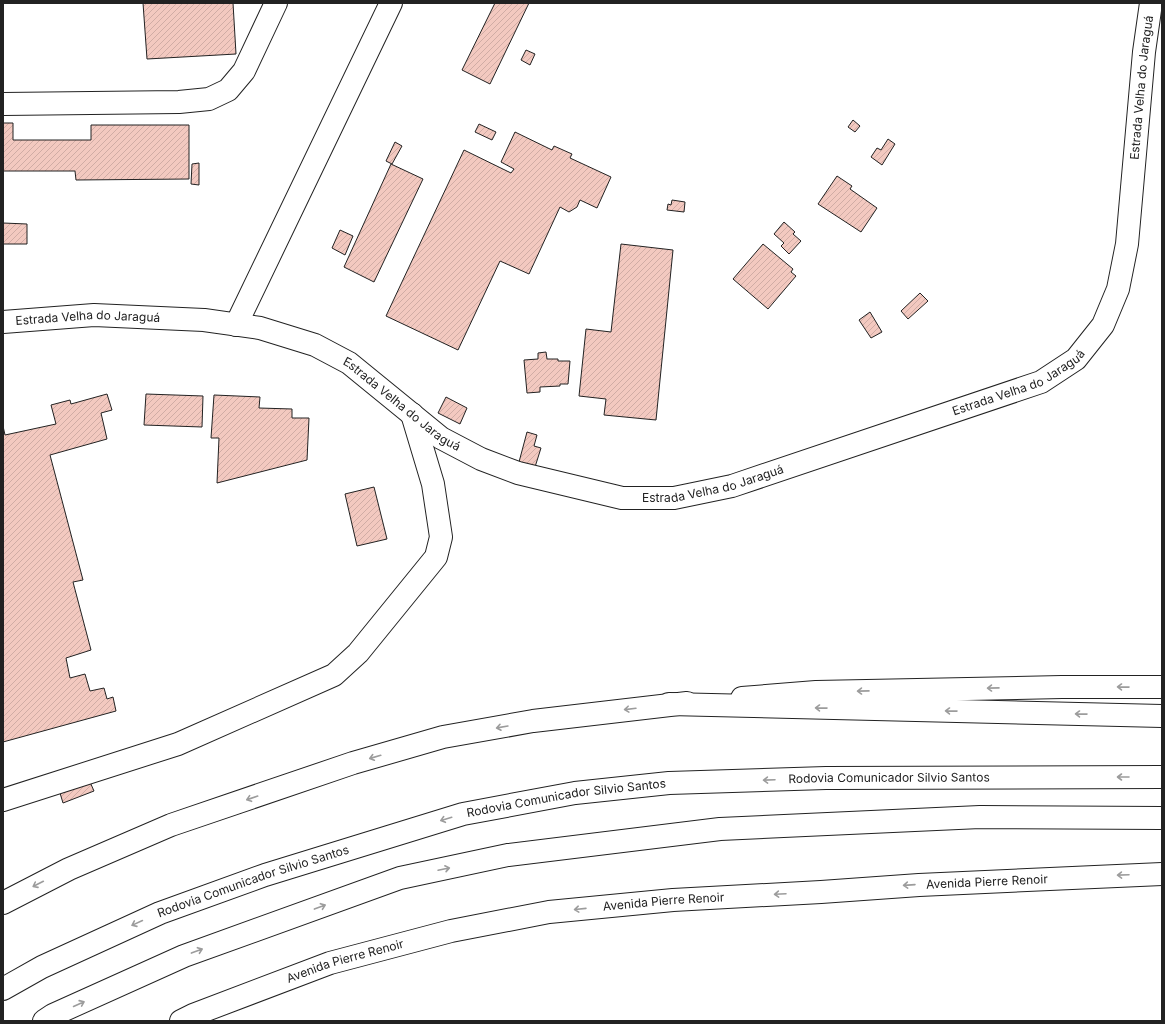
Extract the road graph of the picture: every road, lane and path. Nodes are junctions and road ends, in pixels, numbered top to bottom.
1 (276, 3) edge
2 (391, 3) edge
3 (1151, 3) edge
4 (3, 104) edge
5 (3, 322) edge
6 (236, 325) junction
7 (412, 414) junction
8 (1162, 687) edge
9 (669, 704) junction
10 (1162, 716) edge
11 (1162, 777) edge
12 (3, 800) edge
13 (1162, 818) edge
14 (1162, 874) edge
15 (5, 901) edge
16 (3, 989) edge
17 (44, 1021) edge
18 (181, 1021) edge

1 - 4 main road
2 - 6 main road
3 - 7 main road, Estrada Velha do Jaraguá
5 - 6 main road, Estrada Velha do Jaraguá
6 - 7 main road, Estrada Velha do Jaraguá
7 - 12 main road
8 -> 9 main road
10 -> 9 main road
9 -> 15 main road
11 -> 16 main road, Rodovia Comunicador Silvio Santos
17 -> 13 main road
14 -> 18 main road, Avenida Pierre Renoir

